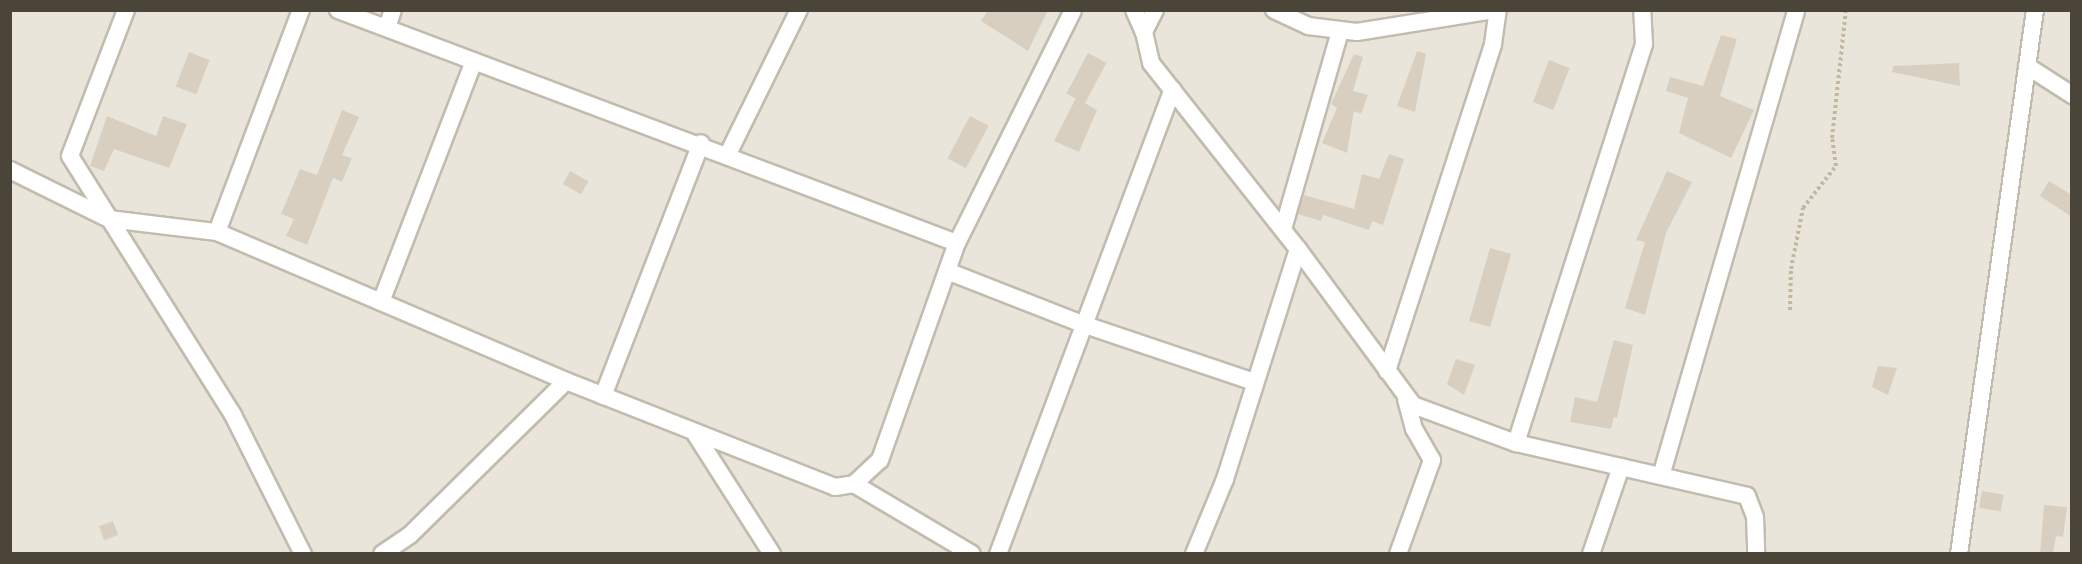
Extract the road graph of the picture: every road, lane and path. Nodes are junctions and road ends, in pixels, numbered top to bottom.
1 (126, 10) edge
2 (301, 10) edge
3 (338, 10) edge
4 (393, 10) edge
5 (798, 10) edge
6 (1073, 10) edge
7 (1134, 10) edge
8 (1155, 10) edge
9 (1496, 10) edge
10 (1642, 10) edge
11 (1796, 10) edge
12 (1846, 10) edge
13 (2035, 10) edge
14 (1282, 12) edge
15 (387, 28) junction
16 (1340, 31) junction
17 (1144, 32) junction
18 (474, 61) junction
19 (2027, 66) junction
20 (1172, 90) junction
21 (2072, 95) edge
22 (701, 143) junction
23 (728, 154) junction
24 (10, 170) edge
25 (109, 219) junction
26 (1282, 229) junction
27 (217, 232) junction
28 (957, 243) junction
29 (1298, 249) junction
30 (947, 271) junction
31 (381, 302) junction
32 (1790, 310) dead end
33 (1082, 324) junction
34 (1387, 371) junction
35 (566, 381) junction
36 (1254, 382) junction
37 (1405, 395) junction
38 (603, 396) junction
39 (694, 432) junction
40 (1516, 443) junction
41 (1621, 467) junction
42 (1661, 476) junction
43 (854, 484) junction
44 (303, 554) edge
45 (381, 554) edge
46 (772, 554) edge
47 (972, 554) edge
48 (998, 554) edge
49 (1194, 554) edge
50 (1398, 554) edge
51 (1591, 554) edge
52 (1756, 554) edge
53 (1959, 554) edge

1 - 25 street
2 - 27 street
3 - 15 street
4 - 15 street
5 - 23 street
6 - 28 street
7 - 17 street
8 - 17 street
9 - 16 street
9 - 34 street
10 - 40 street
11 - 42 street
12 - 32 path
13 - 19 street
14 - 16 street
15 - 18 street
16 - 26 street
17 - 20 street
18 - 22 street
18 - 31 street
19 - 21 street
19 - 53 street
20 - 26 street
20 - 33 street
22 - 23 street
22 - 38 street
23 - 28 street
24 - 25 street
25 - 27 street
25 - 44 street
26 - 29 street
27 - 31 street
28 - 30 street
29 - 34 street
29 - 36 street
30 - 33 street
30 - 43 street
31 - 35 street
33 - 36 street
33 - 48 street
34 - 37 street
35 - 38 street
35 - 45 street
36 - 49 street
37 - 40 street
37 - 50 street
38 - 39 street
39 - 43 street
39 - 46 street
40 - 41 street
41 - 42 street
41 - 51 street
42 - 52 street
43 - 47 street

